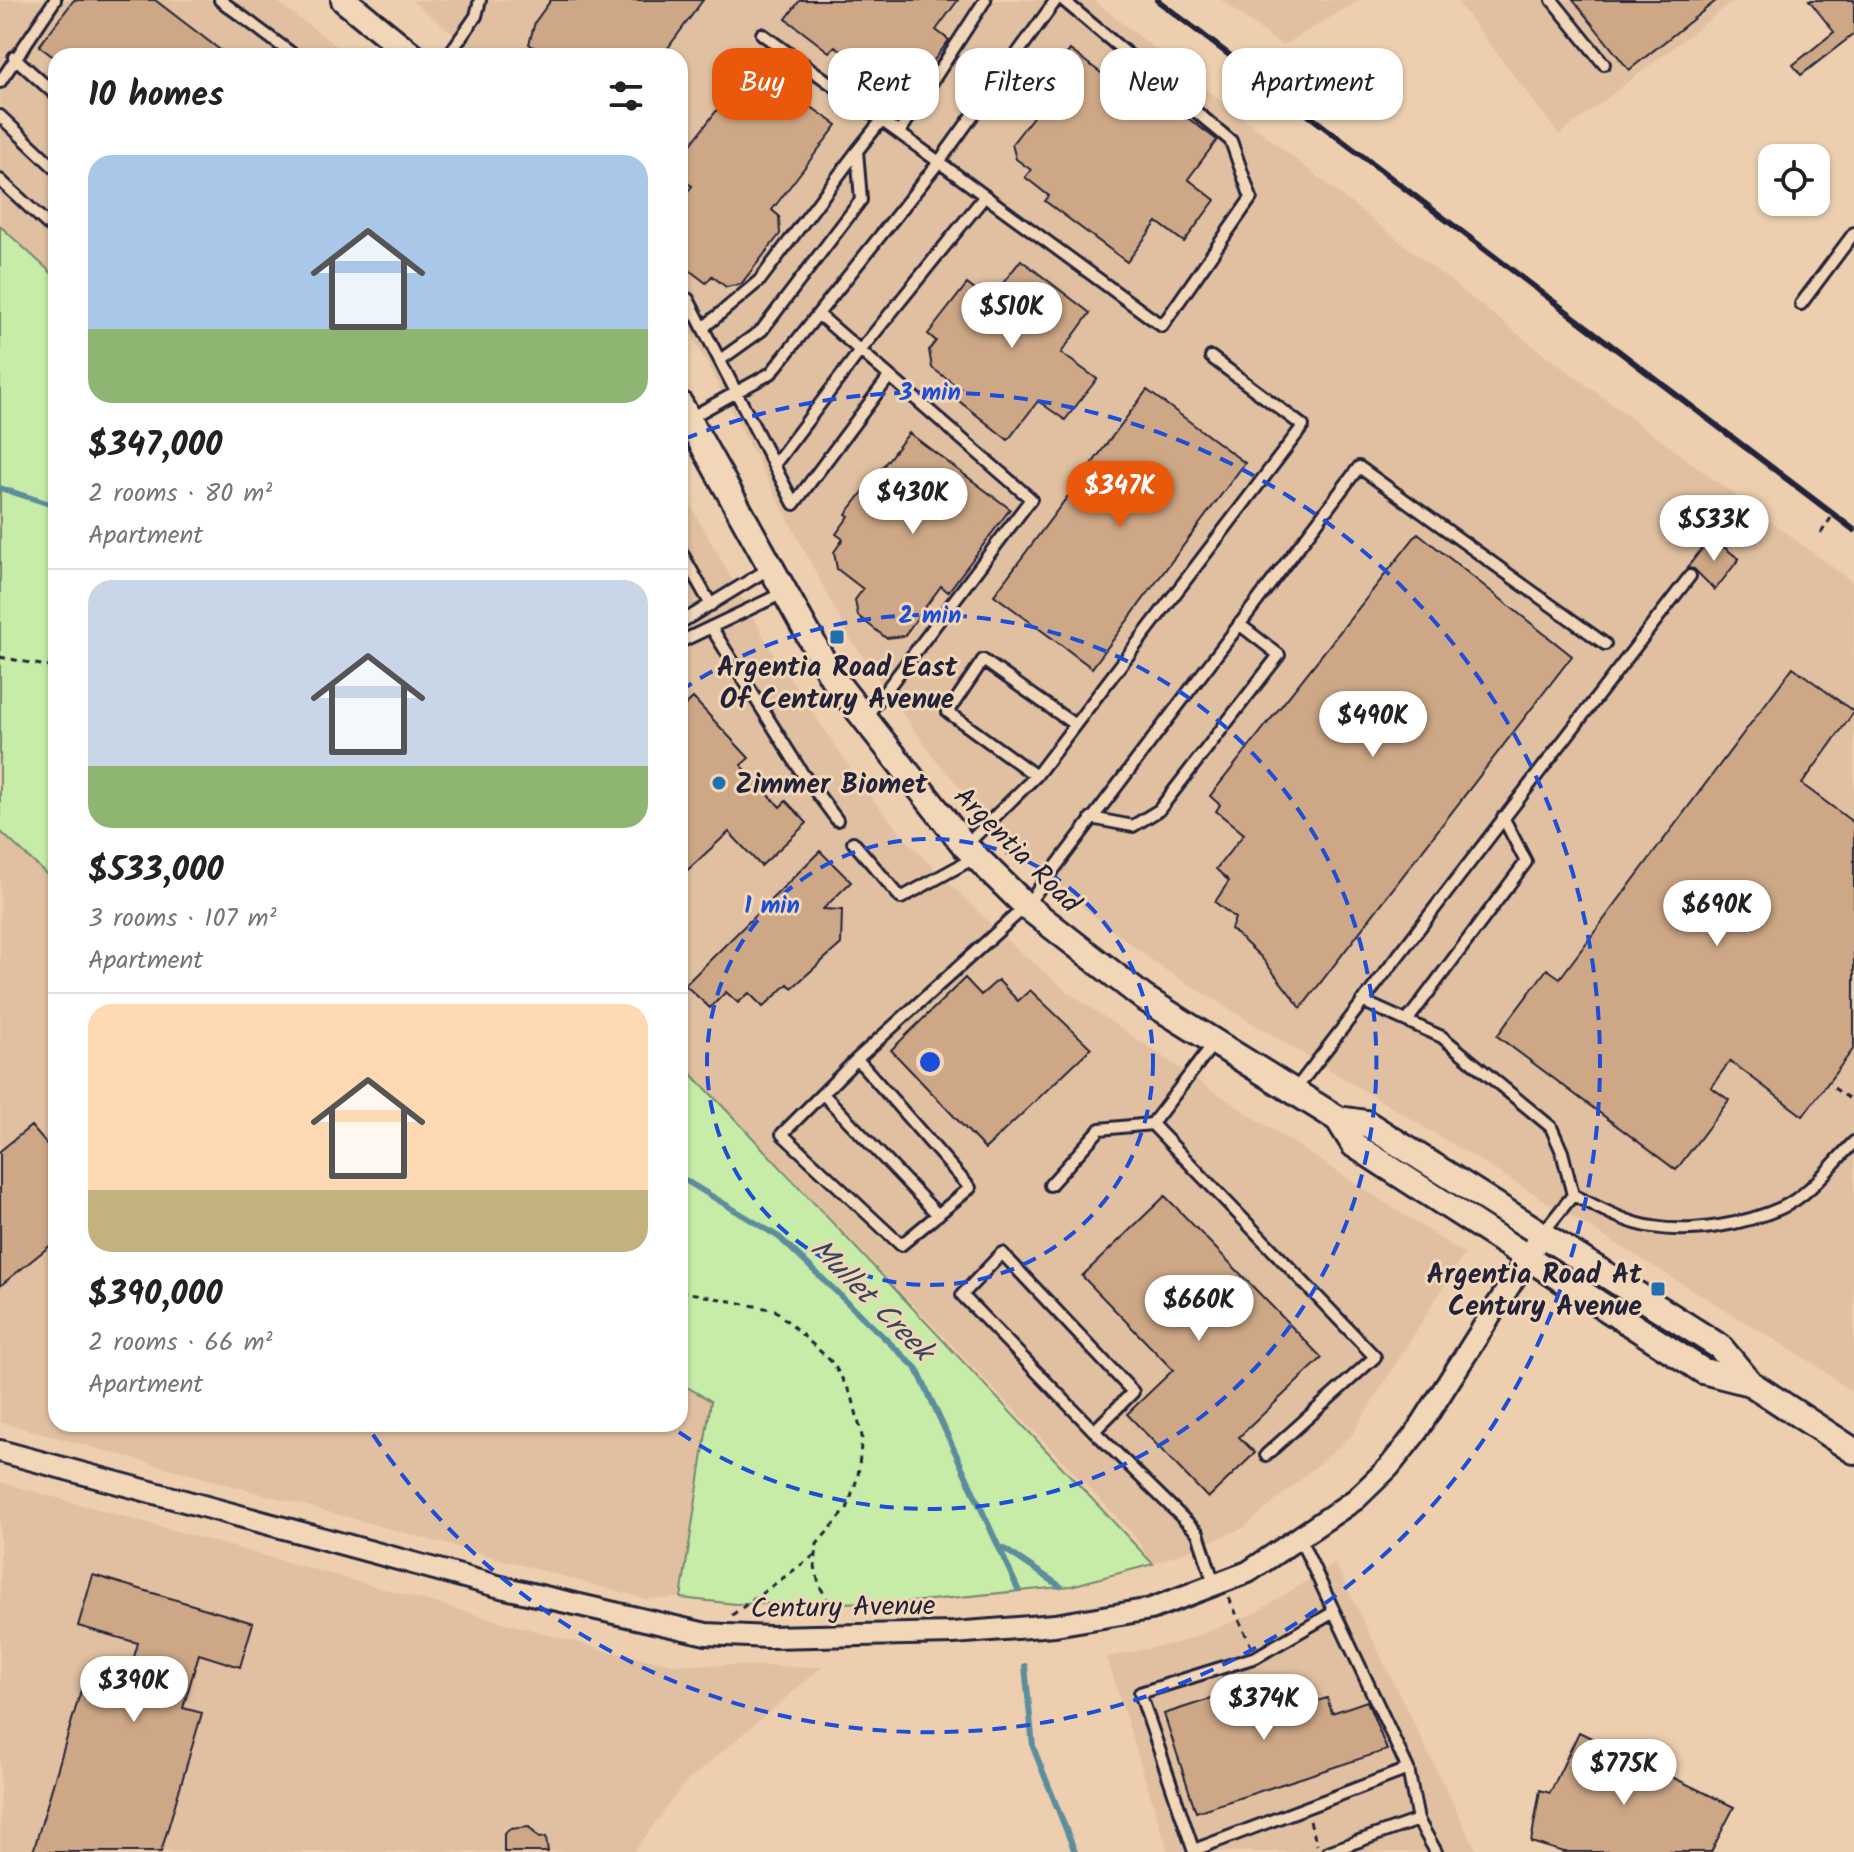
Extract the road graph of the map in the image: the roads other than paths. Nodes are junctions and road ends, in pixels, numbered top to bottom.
1 (55, 0) edge
2 (220, 0) edge
3 (344, 0) edge
4 (480, 0) edge
5 (985, 0) edge
6 (1056, 0) edge
7 (1063, 0) edge
8 (1552, 0) edge
9 (762, 34) dead end
10 (284, 48) edge
11 (403, 48) edge
12 (454, 48) edge
13 (14, 57) junction
14 (1604, 64) dead end
15 (0, 82) edge
16 (48, 88) edge
17 (0, 116) edge
18 (881, 121) junction
19 (899, 133) junction
20 (857, 151) junction
21 (48, 161) edge
22 (939, 162) junction
23 (0, 180) edge
24 (985, 196) junction
25 (48, 225) edge
26 (1854, 233) edge
27 (688, 299) dead end
28 (1801, 304) dead end
29 (818, 314) junction
30 (703, 328) junction
31 (860, 351) junction
32 (1211, 357) dead end
33 (720, 360) junction
34 (889, 377) junction
35 (737, 392) junction
36 (688, 410) edge
37 (688, 418) edge
38 (774, 465) junction
39 (688, 564) edge
40 (771, 568) junction
41 (1690, 576) dead end
42 (785, 592) junction
43 (711, 605) junction
44 (688, 618) edge
45 (1239, 624) junction
46 (711, 627) junction
47 (688, 638) edge
48 (1605, 644) dead end
49 (865, 718) junction
50 (1075, 725) junction
51 (1036, 776) junction
52 (1503, 817) junction
53 (1091, 818) junction
54 (837, 820) dead end
55 (853, 842) dead end
56 (971, 852) junction
57 (1026, 906) junction
58 (1362, 1001) junction
59 (1407, 1021) junction
60 (1214, 1043) junction
61 (857, 1059) junction
62 (1294, 1092) junction
63 (823, 1094) junction
64 (1152, 1124) junction
65 (1854, 1142) edge
66 (1050, 1185) dead end
67 (1573, 1195) junction
68 (938, 1215) junction
69 (1535, 1246) junction
70 (1094, 1431) junction
71 (0, 1451) edge
72 (1854, 1451) edge
73 (1266, 1455) dead end
74 (1300, 1539) junction
75 (1218, 1583) junction
76 (1334, 1612) junction
77 (1408, 1769) junction
78 (1418, 1820) junction
79 (1194, 1851) edge
80 (1328, 1852) edge
81 (1436, 1852) edge

1 - 13 lane
2 - 10 lane
3 - 11 street
4 - 12 lane
5 - 19 lane
6 - 22 lane
7 - 24 lane
8 - 14 lane
9 - 18 lane
13 - 15 lane
13 - 16 lane
17 - 21 lane
18 - 19 lane
18 - 20 lane
19 - 22 lane
20 - 30 lane
20 - 33 lane
22 - 24 lane
22 - 29 lane
23 - 25 lane
24 - 31 lane
26 - 28 lane
27 - 30 lane
29 - 31 lane
29 - 35 lane
30 - 33 lane
31 - 34 lane
31 - 38 lane
32 - 50 lane
33 - 35 lane
34 - 38 lane
34 - 49 lane
35 - 36 lane
35 - 38 lane
37 - 40 street, Argentia Road
39 - 43 lane
40 - 42 street, Argentia Road
40 - 43 lane
41 - 52 lane
42 - 46 lane
42 - 49 street, Argentia Road
43 - 44 lane
45 - 48 lane
45 - 53 lane
45 - 53 lane
46 - 47 lane
46 - 54 lane
49 - 56 street, Argentia Road
50 - 51 lane
50 - 51 lane
51 - 56 lane
52 - 58 lane
52 - 59 lane
53 - 57 lane
55 - 56 lane
56 - 57 street, Argentia Road
57 - 60 street, Argentia Road
57 - 61 lane
58 - 59 lane
58 - 62 lane
59 - 67 lane
60 - 62 street, Argentia Road
60 - 64 lane
61 - 63 lane
61 - 68 lane
62 - 69 street, Argentia Road
63 - 68 lane
63 - 68 lane
64 - 66 lane
64 - 73 lane
65 - 67 lane
67 - 69 lane
69 - 72 street, Argentia Road
69 - 74 street, Century Avenue
70 - 70 lane
70 - 75 lane
71 - 75 street, Century Avenue
74 - 75 street, Century Avenue
74 - 76 lane
76 - 77 lane
76 - 79 lane
77 - 78 lane
77 - 79 lane
78 - 80 lane
78 - 81 lane

